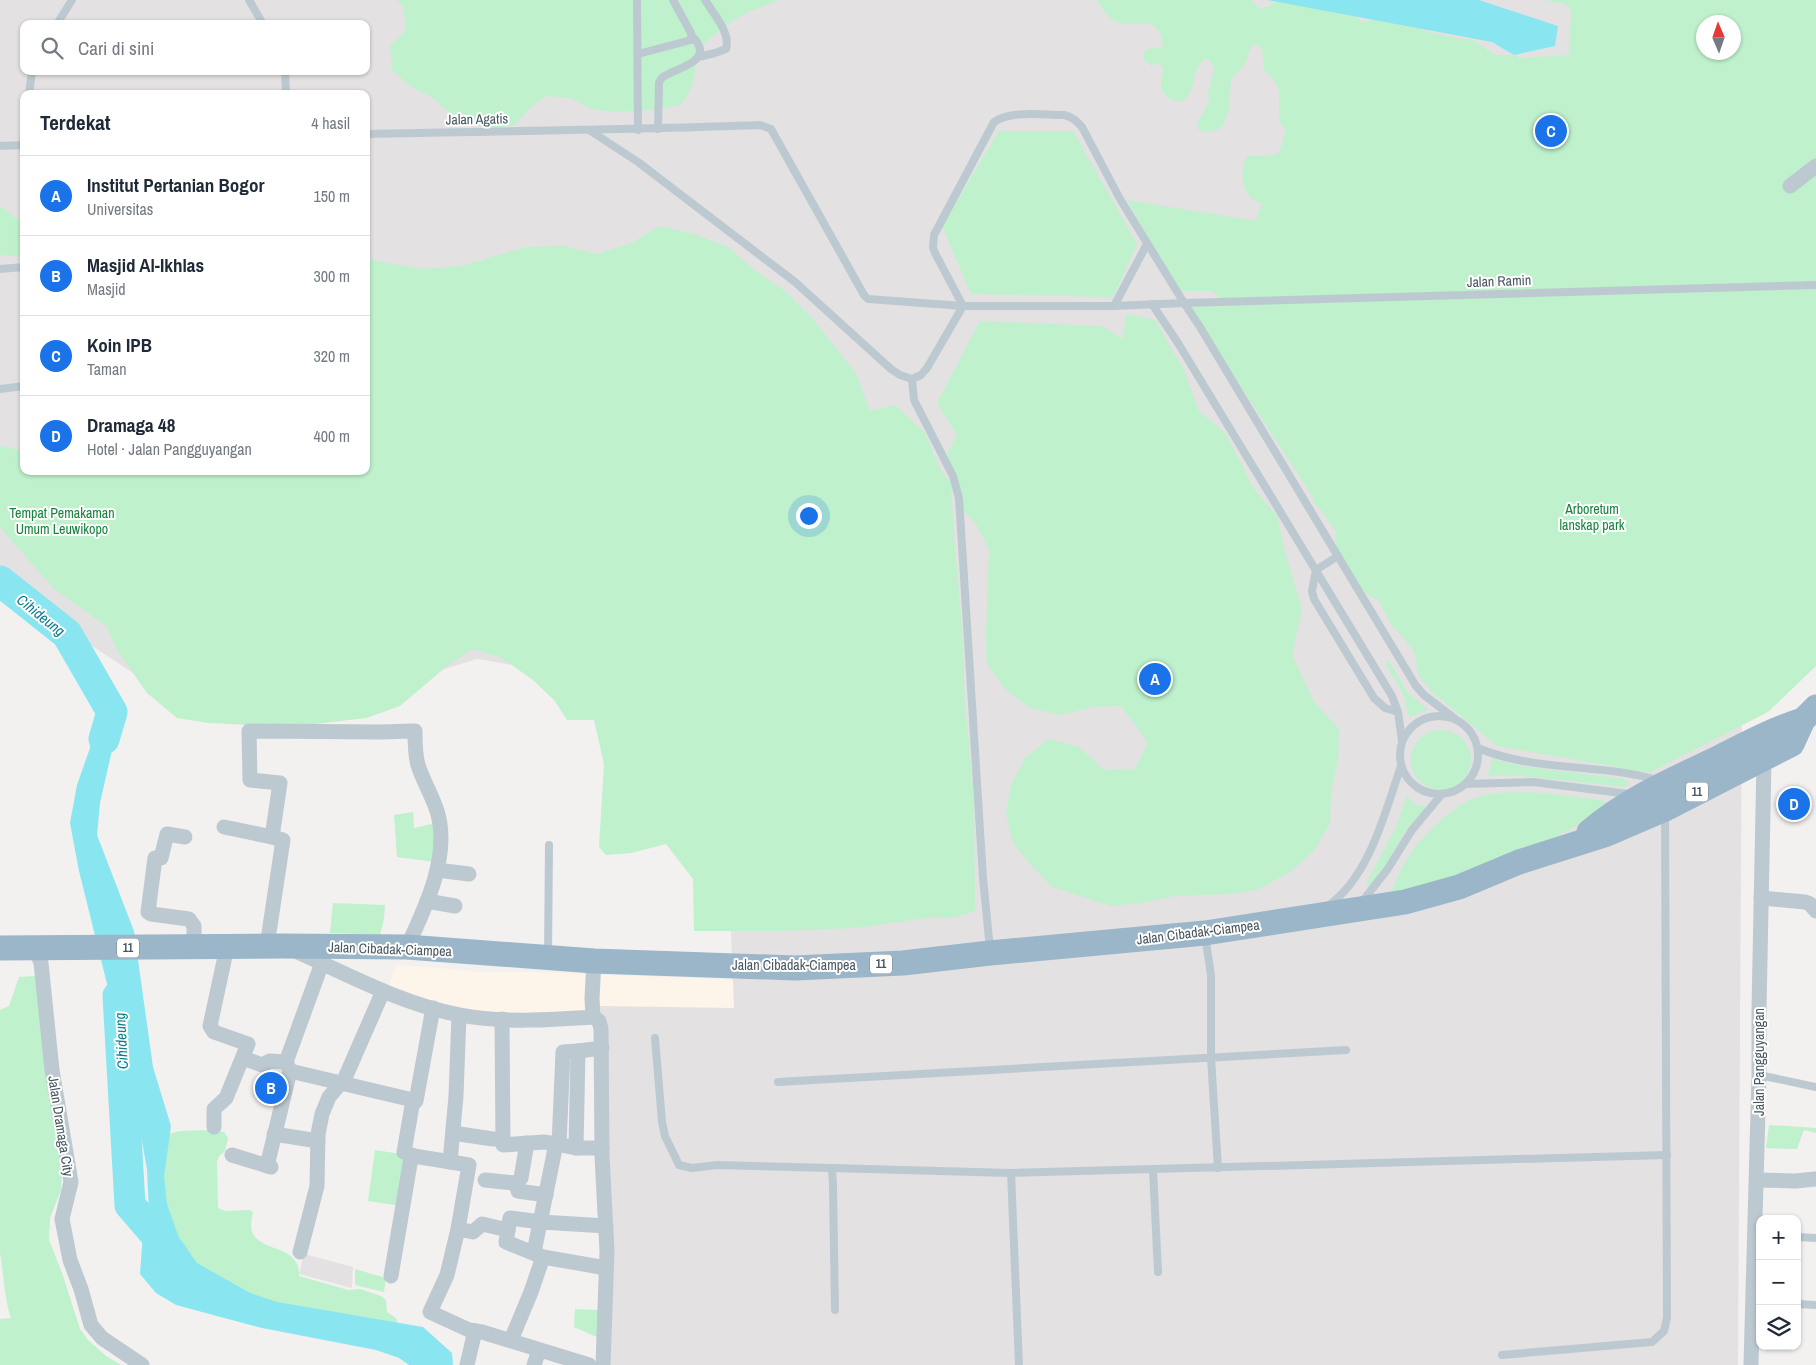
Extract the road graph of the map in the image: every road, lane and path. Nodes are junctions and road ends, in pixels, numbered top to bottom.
1 (72, 0) edge
2 (249, 0) edge
3 (673, 0) edge
4 (706, 0) edge
5 (640, 1) edge
6 (60, 20) edge
7 (261, 20) edge
8 (692, 36) junction
9 (638, 54) junction
10 (698, 57) junction
11 (31, 75) edge
12 (285, 75) edge
13 (30, 90) edge
14 (286, 90) edge
15 (658, 129) junction
16 (588, 130) junction
17 (638, 130) junction
18 (370, 134) edge
19 (20, 145) edge
20 (0, 146) edge
21 (1816, 166) edge
22 (1790, 186) dead end
23 (1147, 244) junction
24 (20, 267) edge
25 (0, 269) edge
26 (1816, 285) edge
27 (1184, 303) junction
28 (1152, 304) junction
29 (963, 306) junction
30 (1114, 306) junction
31 (912, 380) junction
32 (20, 386) edge
33 (0, 389) edge
34 (1338, 556) junction
35 (1316, 570) junction
36 (1398, 712) junction
37 (1811, 716) edge
38 (1454, 718) junction
39 (1402, 741) junction
40 (1478, 748) junction
41 (1764, 760) junction
42 (1401, 766) junction
43 (1466, 784) junction
44 (1442, 794) junction
45 (1660, 800) junction
46 (224, 827) dead end
47 (272, 836) junction
48 (185, 837) dead end
49 (549, 844) dead end
50 (437, 870) junction
51 (469, 874) dead end
52 (1761, 898) junction
53 (427, 901) junction
54 (454, 906) dead end
55 (1354, 911) junction
56 (1816, 911) edge
57 (1313, 917) junction
58 (1205, 933) junction
59 (275, 946) junction
60 (227, 947) junction
61 (407, 947) junction
62 (0, 948) edge
63 (183, 948) junction
64 (36, 949) junction
65 (990, 953) junction
66 (548, 958) junction
67 (594, 961) junction
68 (322, 963) junction
69 (383, 991) junction
70 (433, 1008) junction
71 (460, 1015) junction
72 (593, 1017) junction
73 (502, 1019) junction
74 (655, 1038) dead end
75 (602, 1048) junction
76 (1346, 1050) dead end
77 (578, 1051) junction
78 (243, 1058) junction
79 (1211, 1058) junction
80 (288, 1067) junction
81 (1759, 1076) junction
82 (778, 1082) dead end
83 (340, 1084) junction
84 (1816, 1087) edge
85 (416, 1101) dead end
86 (214, 1127) dead end
87 (453, 1132) junction
88 (274, 1134) junction
89 (503, 1139) junction
90 (318, 1141) junction
91 (527, 1143) junction
92 (558, 1144) junction
93 (576, 1148) junction
94 (602, 1148) junction
95 (232, 1154) dead end
96 (1667, 1155) junction
97 (414, 1156) junction
98 (450, 1162) junction
99 (832, 1168) junction
100 (1218, 1168) junction
101 (1153, 1170) junction
102 (1011, 1174) junction
103 (1816, 1179) edge
104 (485, 1180) dead end
105 (1757, 1180) junction
106 (516, 1184) junction
107 (546, 1195) junction
108 (1757, 1215) edge
109 (540, 1222) junction
110 (606, 1226) junction
111 (458, 1229) junction
112 (508, 1230) junction
113 (1801, 1237) edge
114 (1816, 1238) edge
115 (300, 1252) dead end
116 (539, 1254) junction
117 (606, 1268) junction
118 (1158, 1272) dead end
119 (391, 1276) dead end
120 (1801, 1304) edge
121 (1816, 1304) edge
122 (1757, 1305) edge
123 (835, 1310) dead end
124 (475, 1330) junction
125 (511, 1340) junction
126 (1502, 1354) dead end
127 (142, 1365) edge
128 (467, 1365) edge
129 (590, 1365) edge
130 (603, 1365) edge
131 (1019, 1365) edge
132 (1750, 1365) edge

1 - 6 lane
2 - 7 lane
3 - 8 lane
4 - 10 lane
5 - 9 lane
8 - 9 lane
8 - 10 lane
9 - 17 lane
10 - 15 lane
11 - 13 lane
12 - 14 lane
15 - 17 lane, Jalan Agatis
15 - 29 lane, Jalan Agatis
16 - 17 lane, Jalan Agatis
16 - 18 lane, Jalan Agatis
16 - 31 lane
19 - 20 lane
21 - 22 street
23 - 27 lane
23 - 29 lane
23 - 30 lane
24 - 25 lane
26 - 27 lane, Jalan Ramin
27 - 28 lane, Jalan Ramin
27 - 34 lane
28 - 30 lane, Jalan Ramin
28 - 35 lane
29 - 30 lane, Jalan Ramin
29 - 31 lane
31 - 65 lane
32 - 33 lane
34 - 35 lane
34 - 38 lane
35 - 36 lane
35 - 36 lane
36 - 39 lane
37 - 41 highway, 11
37 - 45 highway, 11
38 - 39 lane
38 - 40 lane
39 - 42 lane
40 - 43 lane
40 - 45 lane
41 - 45 highway, 11
41 - 52 street, Jalan Pangguyangan
42 - 44 lane
42 - 57 lane
43 - 44 lane
43 - 45 lane
44 - 55 lane
45 - 55 highway, Jalan Cibadak-Ciampea / 11
45 - 96 lane
46 - 47 street
47 - 50 street
47 - 59 street
48 - 63 street
49 - 66 lane
50 - 51 street
50 - 53 street
52 - 56 street
52 - 81 street, Jalan Pangguyangan
53 - 54 street
53 - 61 street
55 - 57 highway, Jalan Cibadak-Ciampea / 11
57 - 58 highway, Jalan Cibadak-Ciampea / 11
58 - 65 highway, Jalan Cibadak-Ciampea / 11
58 - 79 lane
59 - 60 highway, Jalan Cibadak-Ciampea / 11
59 - 61 highway, Jalan Cibadak-Ciampea / 11
59 - 68 street
60 - 63 highway, Jalan Cibadak-Ciampea / 11
60 - 78 street
61 - 66 highway, Jalan Cibadak-Ciampea / 11
62 - 64 highway, Jalan Cibadak-Ciampea / 11
63 - 64 highway, Jalan Cibadak-Ciampea / 11
64 - 127 street, Jalan Dramaga City
65 - 67 highway, Jalan Cibadak-Ciampea / 11
66 - 67 highway, Jalan Cibadak-Ciampea / 11
67 - 72 street
68 - 69 street
68 - 80 street
69 - 70 street
69 - 83 street
70 - 71 street
70 - 85 street
71 - 73 street
71 - 87 street
72 - 73 street
72 - 75 street
73 - 89 street
74 - 99 lane
75 - 77 street
75 - 94 street
76 - 79 lane
77 - 92 street
77 - 93 street
78 - 80 street
78 - 86 street
79 - 82 lane
79 - 100 lane
80 - 83 street
80 - 88 street
81 - 84 lane
81 - 105 street, Jalan Pangguyangan
83 - 90 street
83 - 97 street
87 - 89 street
87 - 98 street
88 - 90 street
88 - 95 street
89 - 91 street
90 - 115 street
91 - 92 street
91 - 106 street
92 - 93 street
92 - 107 street
93 - 94 street
94 - 110 street
96 - 100 lane
96 - 126 lane
97 - 98 street
97 - 119 street
98 - 111 street
99 - 102 lane
99 - 123 lane
100 - 101 lane
101 - 102 lane
101 - 118 lane
102 - 131 lane
103 - 105 street
104 - 106 street
105 - 108 street, Jalan Pangguyangan
106 - 107 street
107 - 109 street
109 - 110 street
109 - 112 street
109 - 116 street
110 - 117 street
111 - 112 street
111 - 124 street
112 - 116 street
113 - 114 lane
116 - 117 street
116 - 125 street
117 - 130 street
120 - 121 lane
122 - 132 street, Jalan Pangguyangan
124 - 125 street
124 - 128 street
125 - 129 street

